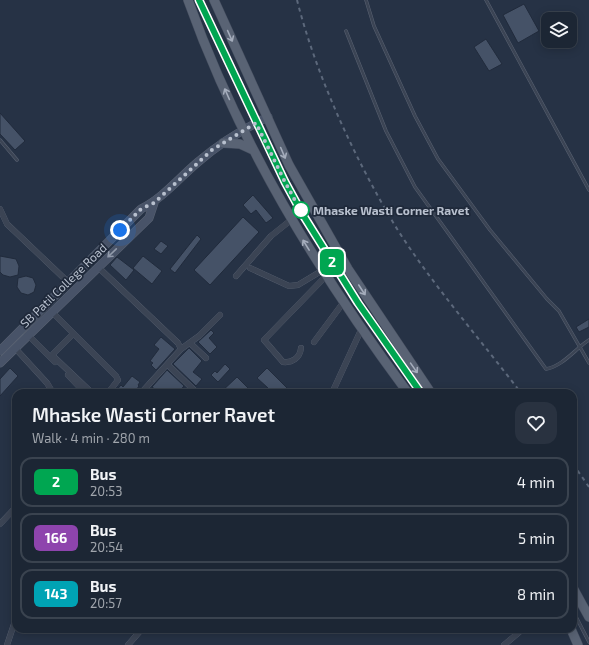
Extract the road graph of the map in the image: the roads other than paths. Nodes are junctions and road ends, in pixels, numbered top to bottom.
1 (188, 0) edge
2 (199, 0) edge
3 (214, 0) edge
4 (366, 0) edge
5 (486, 0) edge
6 (346, 31) dead end
7 (268, 117) junction
8 (256, 123) junction
9 (243, 130) junction
10 (0, 140) edge
11 (223, 142) junction
12 (253, 150) junction
13 (17, 160) dead end
14 (589, 190) edge
15 (154, 203) junction
16 (0, 209) edge
17 (291, 220) junction
18 (98, 267) junction
19 (250, 268) dead end
20 (324, 273) junction
21 (236, 276) dead end
22 (68, 282) junction
23 (343, 303) junction
24 (52, 312) junction
25 (220, 315) dead end
26 (361, 330) junction
27 (73, 334) junction
28 (28, 335) junction
29 (589, 340) edge
30 (314, 342) dead end
31 (190, 343) junction
32 (580, 346) junction
33 (15, 348) junction
34 (301, 348) dead end
35 (181, 349) junction
36 (0, 351) edge
37 (206, 358) dead end
38 (0, 363) edge
39 (589, 363) edge
40 (168, 365) junction
41 (51, 389) edge
42 (81, 389) edge
43 (88, 389) edge
44 (112, 389) edge
45 (145, 389) edge
46 (193, 389) edge
47 (334, 389) edge
48 (405, 389) edge
49 (424, 389) edge
50 (425, 389) edge
51 (12, 511) edge
52 (0, 524) edge
53 (577, 595) edge
54 (589, 617) edge
55 (577, 619) edge
56 (12, 630) edge
57 (138, 633) edge
58 (518, 633) edge
59 (573, 633) edge
60 (589, 642) edge
61 (7, 645) edge
62 (128, 645) edge
63 (504, 645) edge
64 (578, 645) edge

9 -> 1 main road
2 - 8 lane
3 -> 7 main road
4 - 32 lane
5 - 14 lane
6 - 32 lane
7 - 8 street
7 -> 50 main road
8 - 9 street
8 - 49 lane
9 - 11 street
9 - 12 main road
10 - 13 lane
11 - 12 main road
11 - 15 street
12 - 17 main road
15 -> 18 street, SB Patil College Road
15 - 22 street, SB Patil College Road
16 - 22 street
20 -> 17 main road
17 - 21 street
18 - 24 street, SB Patil College Road
18 - 35 street
19 - 20 street
20 - 23 main road
20 - 34 street
22 - 36 street, SB Patil College Road
23 - 26 main road
23 - 30 street
24 - 27 street
24 - 28 street, SB Patil College Road
25 - 31 street
26 - 47 street
26 - 48 main road
27 - 43 street
27 - 44 street
28 - 33 street, SB Patil College Road
28 - 42 street
29 - 32 lane
31 - 35 street
31 - 37 street
32 - 39 lane
33 - 38 street, SB Patil College Road
33 - 41 street
35 - 40 street
40 - 45 street
40 - 46 street
51 - 52 street
53 - 54 main road
55 - 60 lane
56 - 61 street
57 - 62 street
58 - 63 street
59 - 64 main road

